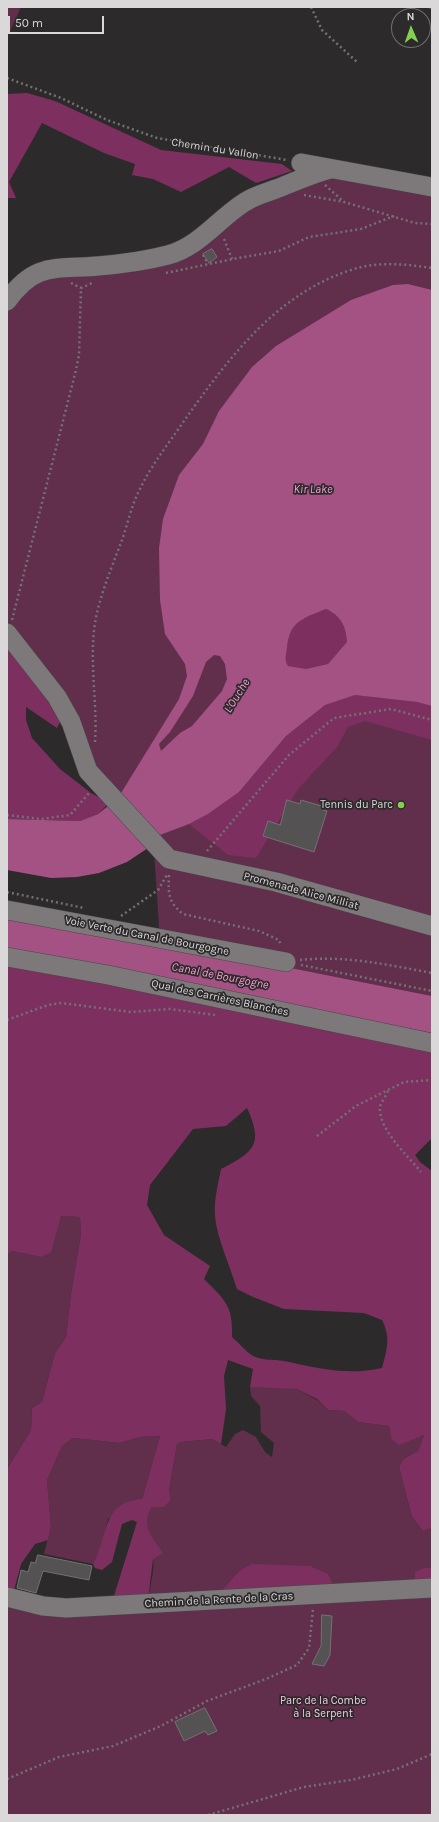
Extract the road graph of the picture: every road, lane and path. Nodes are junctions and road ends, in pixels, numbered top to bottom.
1 (310, 7) edge
2 (357, 62) dead end
3 (7, 78) edge
4 (301, 163) joint
5 (330, 169) junction
6 (432, 187) edge
7 (300, 194) dead end
8 (394, 216) junction
9 (217, 224) junction
10 (432, 224) edge
11 (232, 259) junction
12 (432, 268) edge
13 (162, 273) dead end
14 (93, 282) dead end
15 (7, 301) edge
16 (7, 634) edge
17 (432, 720) edge
18 (95, 748) dead end
19 (103, 787) junction
20 (7, 814) edge
21 (195, 865) junction
22 (7, 910) edge
23 (119, 918) dead end
24 (432, 926) edge
25 (7, 957) edge
26 (286, 962) junction
27 (432, 973) edge
28 (432, 992) edge
29 (222, 1015) dead end
30 (7, 1020) edge
31 (432, 1043) edge
32 (432, 1080) edge
33 (389, 1090) junction
34 (317, 1136) dead end
35 (421, 1172) dead end
36 (432, 1588) edge
37 (314, 1596) junction
38 (7, 1597) edge
39 (432, 1754) edge
40 (7, 1779) edge
41 (208, 1815) edge

1 - 2 path
3 - 4 path, Chemin du Vallon
4 - 5 street
5 - 6 street
5 - 9 street
7 - 8 path
8 - 10 path
8 - 11 path
9 - 11 path
9 - 15 street
11 - 13 path
12 - 18 path
14 - 16 path
16 - 19 street
17 - 21 path
19 - 20 path
19 - 21 street, Promenade Alice Milliat
21 - 24 street, Promenade Alice Milliat
22 - 26 street, Voie Verte du Canal de Bourgogne
23 - 26 path
25 - 31 street, Quai des Carrières Blanches
26 - 27 path
26 - 28 path
29 - 30 path
32 - 33 path
33 - 34 path
33 - 35 path
36 - 37 street, Chemin de la Rente de la Cras
37 - 38 street, Chemin de la Rente de la Cras
37 - 40 path
39 - 41 path

